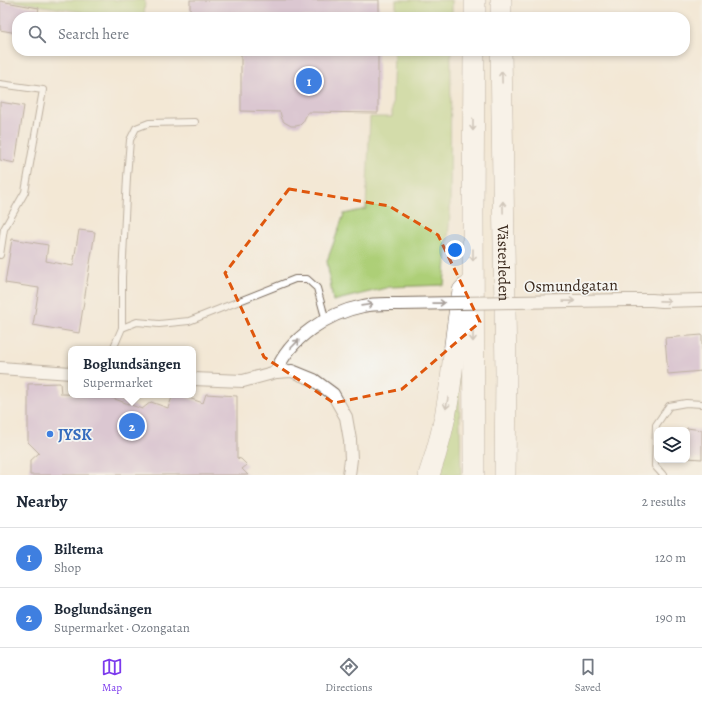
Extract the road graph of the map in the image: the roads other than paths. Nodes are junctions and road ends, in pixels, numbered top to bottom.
1 (475, 0) edge
2 (501, 0) edge
3 (474, 12) edge
4 (501, 12) edge
5 (474, 56) edge
6 (501, 56) edge
7 (0, 84) edge
8 (195, 122) dead end
9 (0, 255) edge
10 (473, 283) junction
11 (702, 300) edge
12 (326, 320) junction
13 (122, 328) junction
14 (114, 346) edge
15 (0, 368) edge
16 (276, 372) junction
17 (506, 372) junction
18 (68, 373) edge
19 (196, 379) edge
20 (702, 404) edge
21 (349, 475) edge
22 (429, 475) edge
23 (474, 475) edge
24 (505, 475) edge
25 (515, 475) edge
26 (663, 475) edge

1 - 3 highway
2 - 4 highway
5 -> 10 highway, Västerleden
17 -> 6 highway, Västerleden
7 - 9 lane
8 - 13 lane
10 -> 22 highway
10 -> 23 highway, Västerleden
12 -> 11 street, Osmundgatan, bridge
12 - 13 lane
16 -> 12 street, Osmundgatan
13 - 14 lane
15 - 18 street
16 - 19 street
16 - 21 street
17 - 24 highway, Västerleden
17 - 25 highway
20 - 26 lane

